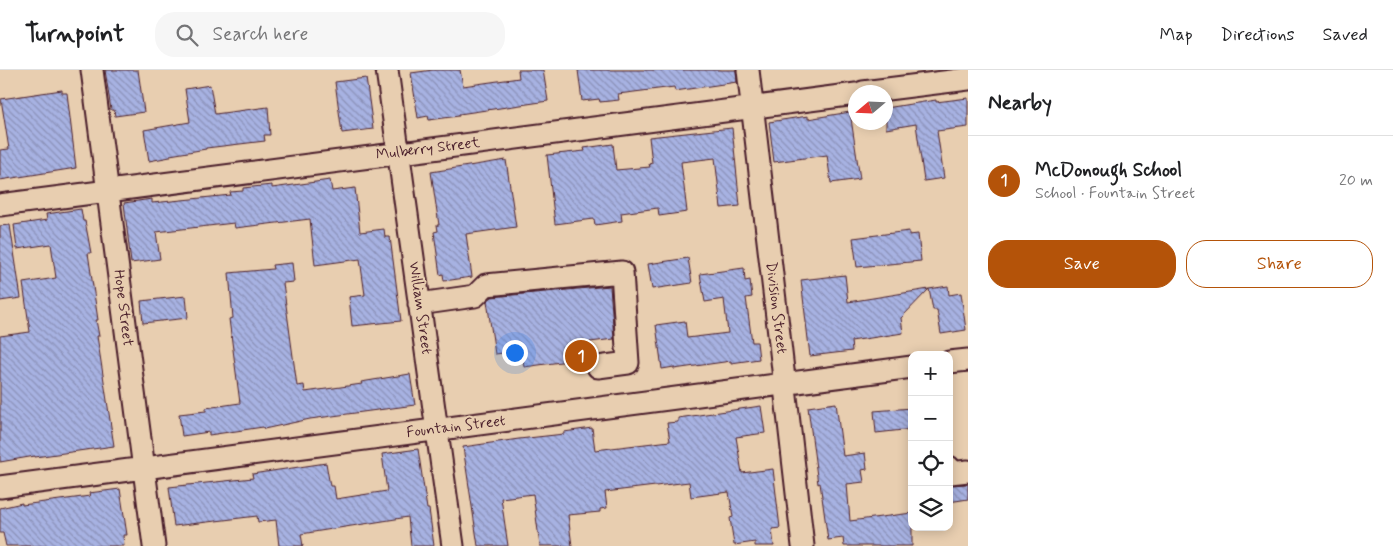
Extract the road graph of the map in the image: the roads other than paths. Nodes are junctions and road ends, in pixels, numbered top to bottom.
1 (92, 70) edge
2 (387, 70) edge
3 (748, 70) edge
4 (968, 79) edge
5 (893, 88) edge
6 (848, 95) edge
7 (752, 107) junction
8 (399, 153) junction
9 (108, 191) junction
10 (0, 204) edge
11 (419, 304) junction
12 (968, 360) edge
13 (953, 362) edge
14 (598, 367) dead end
15 (908, 368) edge
16 (785, 384) junction
17 (437, 429) junction
18 (144, 468) junction
19 (968, 471) edge
20 (953, 473) edge
21 (0, 487) edge
22 (154, 546) edge
23 (453, 546) edge
24 (803, 546) edge

1 - 9 street, Hope Street
2 - 8 street, William Street
3 - 7 street, Division Street
4 - 5 street
6 - 7 street, Mulberry Street
7 - 8 street, Mulberry Street
7 - 16 street, Division Street
8 - 9 street, Mulberry Street
8 - 11 street, William Street
9 - 10 street, Mulberry Street
9 - 18 street, Hope Street
11 - 14 street
11 - 17 street, William Street
12 - 13 street
15 - 16 street, Fountain Street
16 - 17 street, Fountain Street
16 - 24 street, Division Street
17 - 18 street, Fountain Street
17 - 23 street, William Street
18 - 21 street, Fountain Street
18 - 22 street, Hope Street
19 - 20 street

